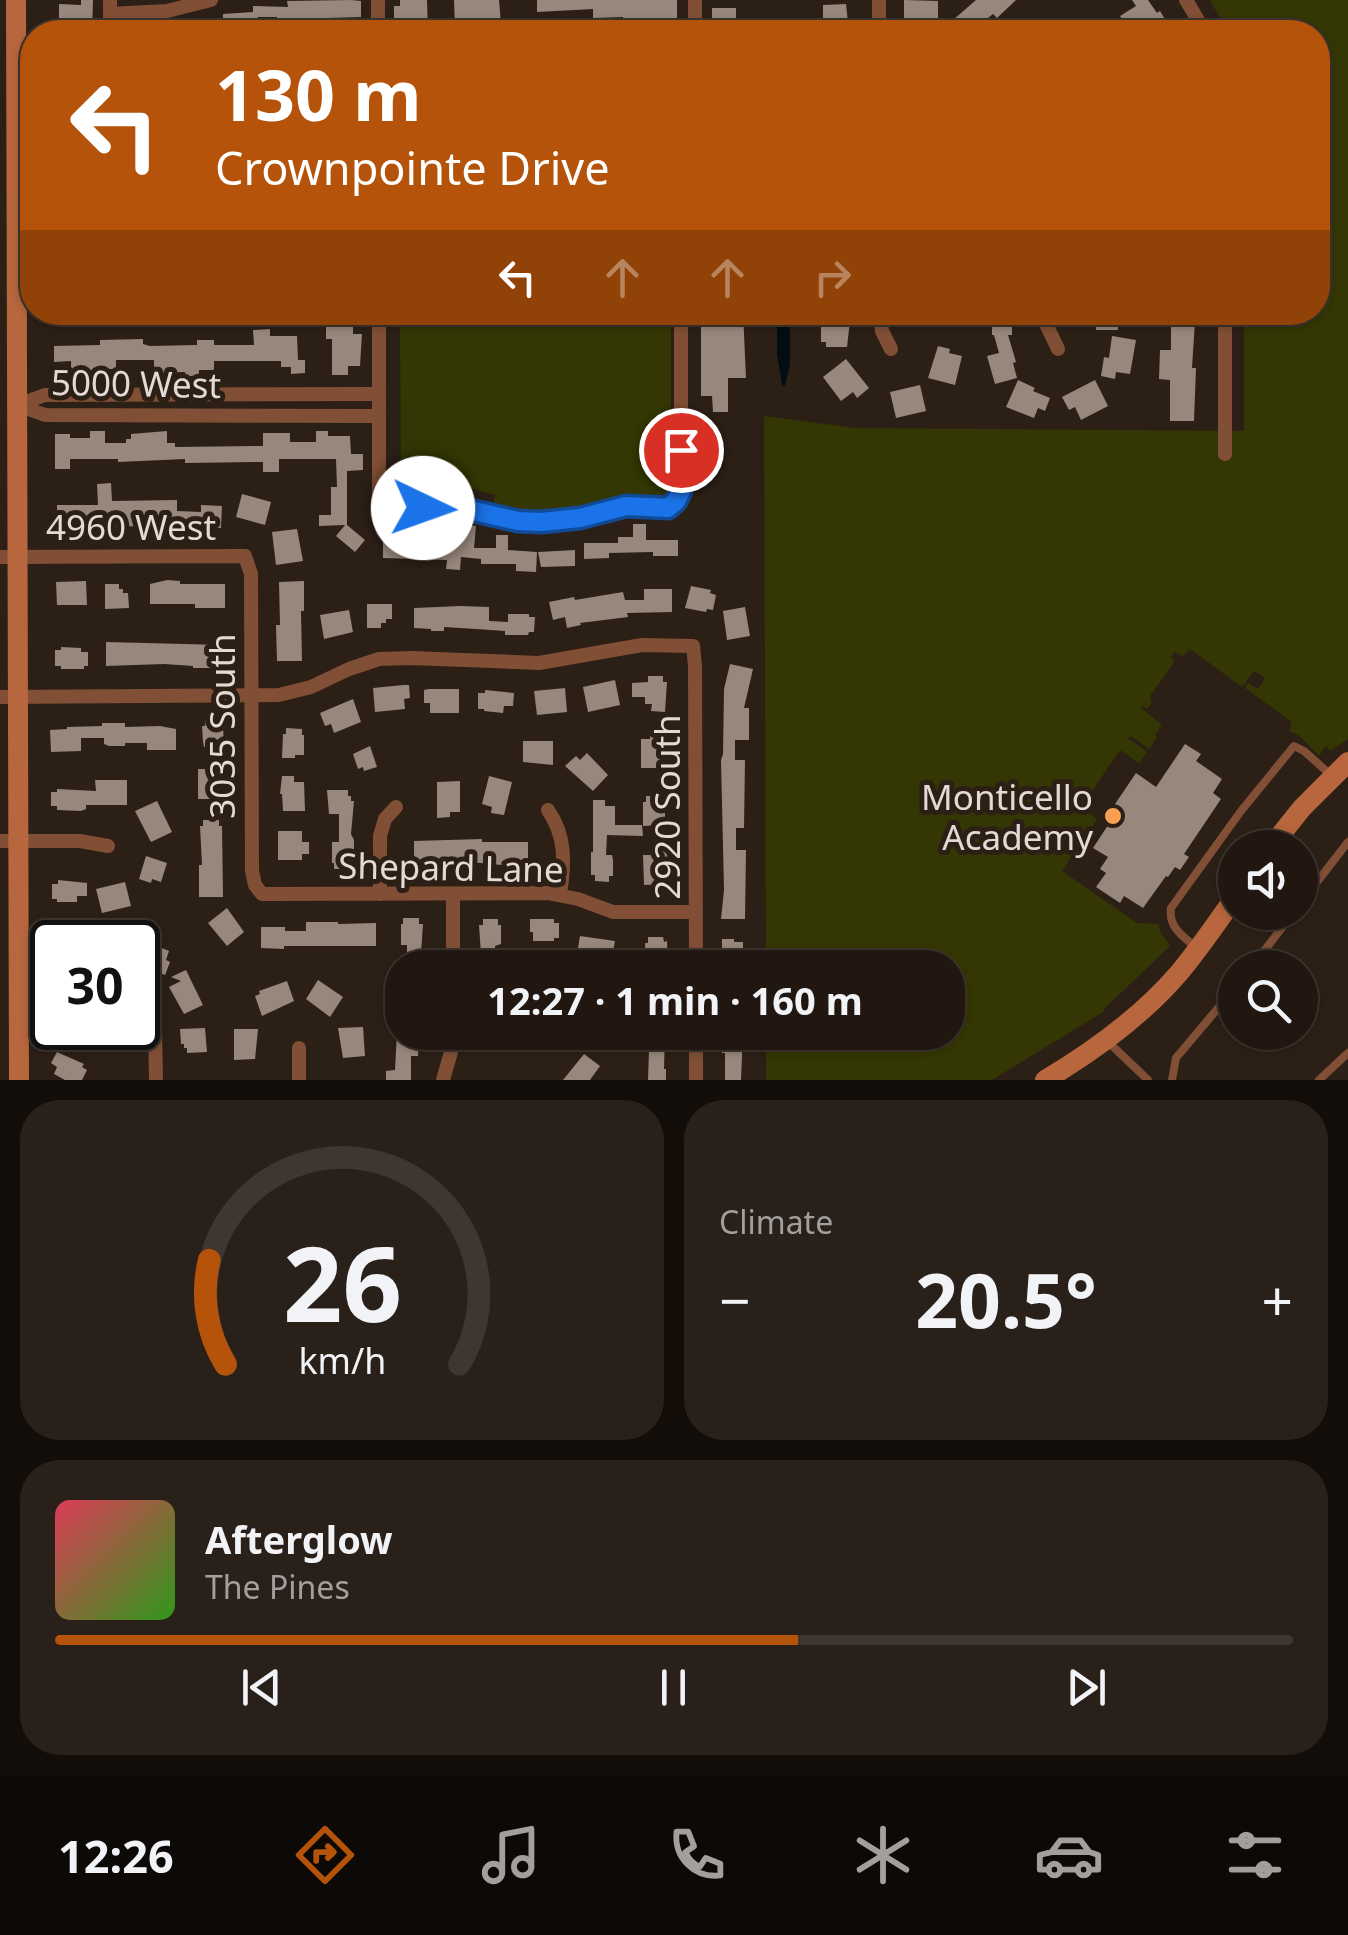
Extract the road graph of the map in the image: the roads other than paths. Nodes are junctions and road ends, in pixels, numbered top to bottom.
1 (212, 0) edge
2 (10, 2) edge
3 (110, 7) edge
4 (379, 325) edge
5 (681, 325) edge
6 (881, 325) edge
7 (1048, 325) edge
8 (1225, 325) edge
9 (1058, 349) dead end
10 (892, 350) dead end
11 (379, 394) junction
12 (17, 405) junction
13 (379, 416) junction
14 (1225, 454) dead end
15 (9, 556) edge
16 (244, 556) joint
17 (252, 696) junction
18 (9, 697) edge
19 (1348, 762) edge
20 (1332, 776) junction
21 (396, 807) dead end
22 (548, 810) dead end
23 (1286, 830) edge
24 (9, 840) edge
25 (1348, 842) edge
26 (108, 846) dead end
27 (1319, 879) edge
28 (262, 894) joint
29 (380, 894) junction
30 (453, 894) junction
31 (560, 894) junction
32 (696, 912) junction
33 (1218, 921) edge
34 (1280, 930) edge
35 (1198, 949) junction
36 (453, 950) edge
37 (696, 950) edge
38 (1265, 950) edge
39 (1218, 1008) edge
40 (1106, 1040) junction
41 (300, 1048) dead end
42 (155, 1050) edge
43 (451, 1050) edge
44 (696, 1050) edge
45 (1348, 1053) edge
46 (19, 1080) edge
47 (156, 1080) edge
48 (300, 1080) edge
49 (442, 1080) edge
50 (696, 1080) edge
51 (1045, 1080) edge
52 (1148, 1080) edge
53 (1172, 1080) edge
54 (1319, 1080) edge

1 - 3 street
2 - 12 main road
4 - 11 street
5 - 13 street
6 - 10 street
7 - 9 street
8 - 14 street
11 - 12 street, 5000 West
11 - 13 street
12 - 13 street, 5000 West
12 - 15 main road
15 - 16 street, 4960 West
15 - 18 main road
16 - 17 street, 3035 South
17 - 18 street
17 - 28 street, 3035 South
17 - 32 street, 2920 South
18 - 24 main road
19 - 20 main road
20 - 23 main road
20 - 35 lane
21 - 29 street
22 - 31 street
24 - 26 street
24 - 46 main road
25 - 27 lane
28 - 29 street, Shepard Lane
29 - 30 street, Shepard Lane
30 - 31 street, Shepard Lane
30 - 36 street
31 - 32 street, Shepard Lane
32 - 37 street, 2920 South
33 - 35 main road
34 - 38 lane
35 - 40 main road
39 - 53 lane
40 - 51 main road
40 - 52 lane
41 - 48 street
42 - 47 street
43 - 49 street
44 - 50 street
45 - 54 lane

